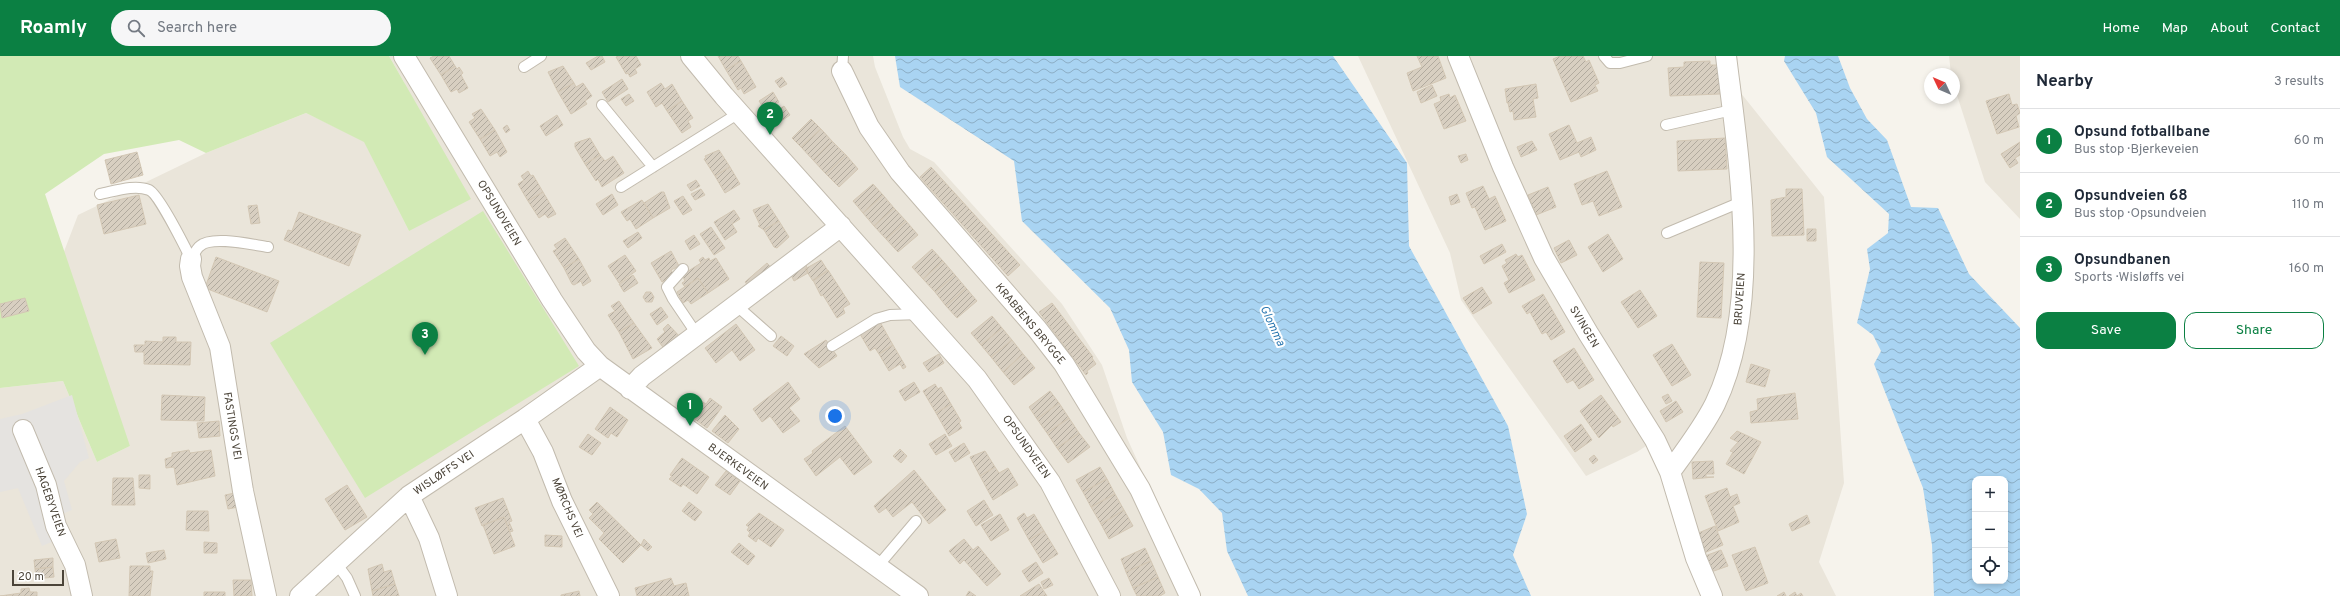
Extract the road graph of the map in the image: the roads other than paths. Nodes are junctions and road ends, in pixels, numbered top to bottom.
1 (404, 56) edge
2 (541, 56) edge
3 (691, 56) edge
4 (1458, 56) edge
5 (1604, 56) edge
6 (1647, 56) edge
7 (1726, 56) edge
8 (843, 64) edge
9 (524, 67) dead end
10 (602, 105) dead end
11 (1732, 110) junction
12 (739, 113) junction
13 (1666, 125) dead end
14 (653, 167) junction
15 (621, 187) dead end
16 (100, 194) dead end
17 (1741, 202) junction
18 (841, 226) junction
19 (1667, 233) dead end
20 (268, 247) dead end
21 (191, 259) junction
22 (683, 269) dead end
23 (737, 306) junction
24 (920, 314) junction
25 (698, 336) junction
26 (771, 336) dead end
27 (832, 346) dead end
28 (600, 366) junction
29 (630, 389) junction
30 (525, 419) junction
31 (23, 430) dead end
32 (1670, 472) junction
33 (409, 496) junction
34 (916, 521) dead end
35 (336, 563) junction
36 (877, 567) junction
37 (82, 596) edge
38 (266, 596) edge
39 (300, 596) edge
40 (355, 596) edge
41 (447, 596) edge
42 (609, 596) edge
43 (918, 596) edge
44 (1110, 596) edge
45 (1190, 596) edge
46 (1712, 596) edge

1 - 28 street, OPSUNDVEIEN
2 - 9 lane
3 - 12 street, OPSUNDVEIEN
4 - 32 street, SVINGEN
5 - 6 lane
7 - 11 street, BRUVEIEN
8 - 45 street, KRABBENS BRYGGE
10 - 14 lane
11 - 13 lane
11 - 17 street, BRUVEIEN
12 - 14 lane
12 - 18 street, OPSUNDVEIEN
14 - 15 lane
16 - 21 lane
17 - 19 lane
17 - 32 street, BRUVEIEN
18 - 23 street
18 - 24 street, OPSUNDVEIEN
20 - 21 lane
21 - 38 street, FASTINGS VEI
22 - 25 lane
23 - 25 street
23 - 26 lane
24 - 27 lane
24 - 44 street, OPSUNDVEIEN
25 - 29 street
28 - 29 street, BJERKEVEIEN
28 - 30 street, WISLØFFS VEI
29 - 36 street, BJERKEVEIEN
30 - 33 street, WISLØFFS VEI
30 - 42 street, MØRCHS VEI
31 - 37 street, HAGEBYVEIEN
32 - 46 street, SVINGEN
33 - 35 street, WISLØFFS VEI
33 - 41 street
34 - 36 lane
35 - 39 street, WISLØFFS VEI
35 - 40 lane
36 - 43 street, BJERKEVEIEN

